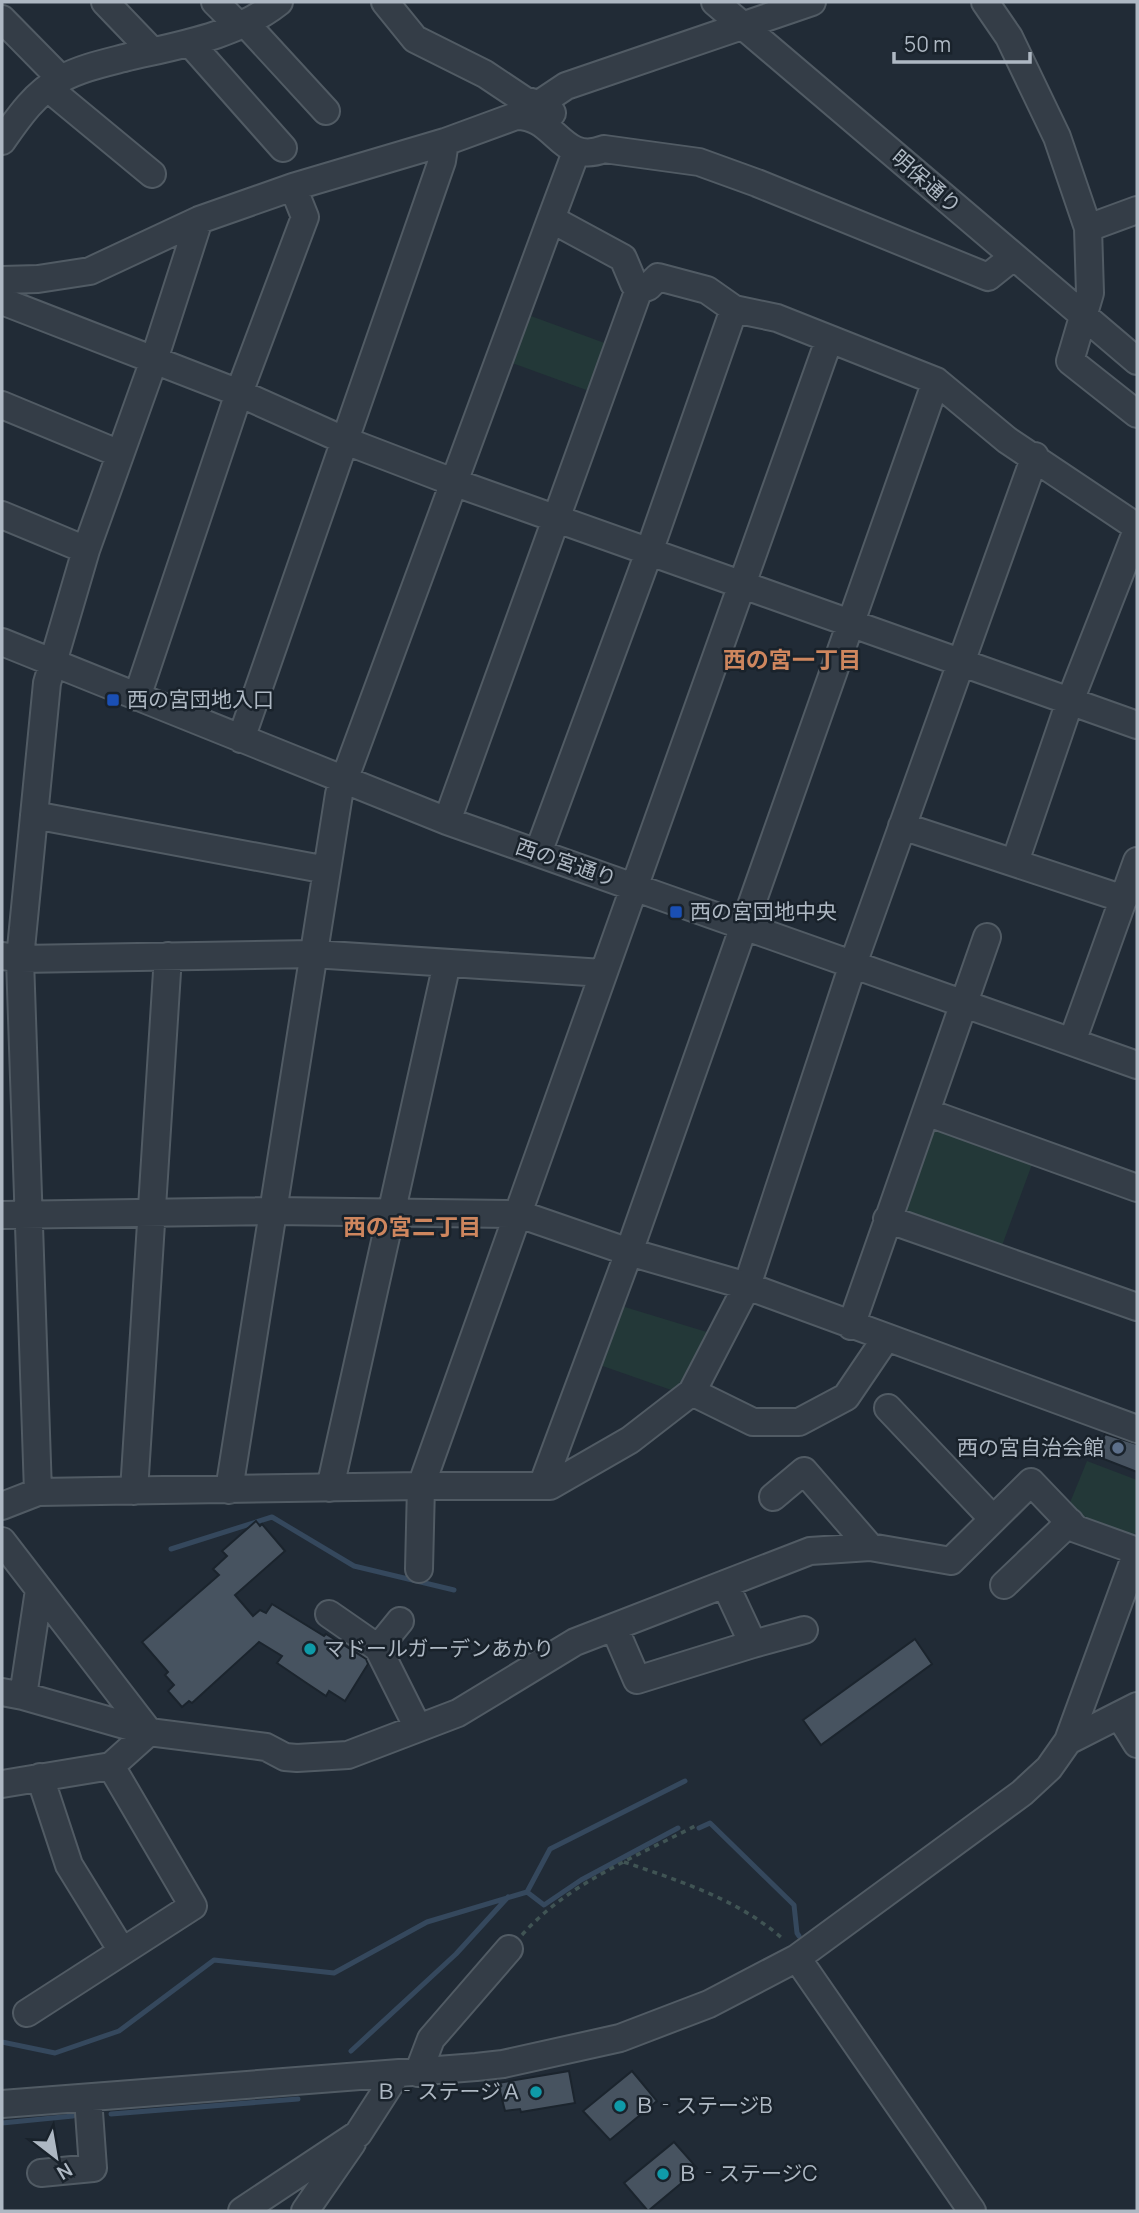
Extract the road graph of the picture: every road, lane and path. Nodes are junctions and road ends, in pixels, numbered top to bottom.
1 (105, 2) edge
2 (215, 2) edge
3 (279, 2) edge
4 (385, 2) edge
5 (715, 2) edge
6 (813, 2) edge
7 (985, 2) edge
8 (2, 19) edge
9 (242, 25) junction
10 (745, 27) junction
11 (190, 43) junction
12 (152, 51) junction
13 (55, 83) junction
14 (539, 104) junction
15 (326, 111) dead end
16 (2, 141) edge
17 (445, 142) junction
18 (283, 148) dead end
19 (604, 149) junction
20 (576, 152) junction
21 (152, 174) dead end
22 (293, 187) junction
23 (1137, 210) edge
24 (551, 219) junction
25 (199, 220) junction
26 (1088, 228) junction
27 (1013, 257) junction
28 (2, 280) edge
29 (639, 289) junction
30 (2, 301) edge
31 (734, 309) junction
32 (1083, 316) junction
33 (829, 340) junction
34 (154, 360) junction
35 (1137, 361) edge
36 (936, 381) junction
37 (239, 393) junction
38 (2, 405) edge
39 (1137, 414) edge
40 (346, 441) junction
41 (120, 454) junction
42 (1035, 456) junction
43 (453, 482) junction
44 (2, 515) edge
45 (556, 519) junction
46 (1137, 528) edge
47 (86, 550) junction
48 (649, 552) junction
49 (741, 584) junction
50 (850, 622) junction
51 (2, 642) edge
52 (960, 661) junction
53 (51, 663) junction
54 (137, 697) junction
55 (1070, 701) junction
56 (1137, 725) edge
57 (241, 739) junction
58 (344, 781) junction
59 (34, 815) junction
60 (447, 821) junction
61 (902, 826) junction
62 (538, 853) junction
63 (1137, 861) edge
64 (1015, 862) junction
65 (327, 870) junction
66 (634, 887) junction
67 (1124, 899) junction
68 (743, 925) junction
69 (987, 937) dead end
70 (313, 954) junction
71 (168, 957) junction
72 (11, 958) edge
73 (447, 963) junction
74 (853, 964) junction
75 (603, 972) junction
76 (963, 1004) junction
77 (1072, 1042) junction
78 (1137, 1065) edge
79 (926, 1112) junction
80 (1137, 1188) edge
81 (273, 1212) junction
82 (152, 1213) junction
83 (393, 1213) junction
84 (28, 1214) junction
85 (519, 1214) junction
86 (2, 1215) edge
87 (887, 1219) junction
88 (629, 1252) junction
89 (747, 1286) junction
90 (1137, 1307) edge
91 (850, 1326) junction
92 (886, 1338) junction
93 (692, 1392) junction
94 (888, 1408) dead end
95 (1137, 1429) edge
96 (421, 1486) junction
97 (542, 1486) junction
98 (330, 1488) junction
99 (229, 1490) junction
100 (134, 1491) junction
101 (38, 1492) junction
102 (772, 1497) dead end
103 (2, 1506) edge
104 (993, 1519) junction
105 (1070, 1522) junction
106 (2, 1541) edge
107 (870, 1547) junction
108 (1137, 1552) edge
109 (419, 1569) dead end
110 (725, 1584) junction
111 (1003, 1585) dead end
112 (39, 1590) junction
113 (329, 1614) dead end
114 (400, 1621) dead end
115 (614, 1627) junction
116 (804, 1630) dead end
117 (752, 1644) junction
118 (378, 1648) junction
119 (13, 1694) edge
120 (1128, 1710) edge
121 (418, 1728) junction
122 (149, 1732) junction
123 (1068, 1741) junction
124 (1137, 1744) edge
125 (111, 1766) junction
126 (40, 1777) junction
127 (2, 1784) edge
128 (695, 1826) dead end
129 (624, 1862) junction
130 (509, 1949) joint
131 (122, 1951) junction
132 (797, 1958) junction
133 (27, 2013) dead end
134 (407, 2074) junction
135 (89, 2098) junction
136 (2, 2104) edge
137 (358, 2134) junction
138 (41, 2173) dead end
139 (242, 2211) edge
140 (305, 2211) edge
141 (972, 2211) edge

1 - 12 street
2 - 9 street
3 - 9 street
4 - 14 street
5 - 10 street, 明保通り
6 - 10 street
7 - 26 street
8 - 13 street
9 - 11 street
9 - 15 street
10 - 14 street
10 - 27 street, 明保通り
11 - 12 street
11 - 18 street
12 - 13 street
13 - 16 street
13 - 21 street
14 - 19 street
17 - 20 street
17 - 22 street
17 - 40 street
19 - 20 street
19 - 27 street
20 - 24 street
22 - 25 street
22 - 37 street
23 - 26 street
24 - 29 street
24 - 43 street
25 - 28 street
25 - 34 street
26 - 32 street
27 - 32 street, 明保通り
29 - 31 street
29 - 45 street
30 - 34 street
31 - 33 street
31 - 48 street
32 - 35 street, 明保通り
32 - 39 street
33 - 36 street
33 - 49 street
34 - 37 street
34 - 41 street
36 - 42 street
36 - 50 street
37 - 40 street
37 - 54 street
38 - 41 street
40 - 43 street
40 - 57 street
41 - 47 street
42 - 46 street
42 - 52 street
43 - 45 street
43 - 58 street
44 - 47 street
45 - 48 street
45 - 60 street
46 - 55 street
47 - 53 street
48 - 49 street
48 - 62 street
49 - 50 street
49 - 66 street
50 - 52 street
50 - 68 street
51 - 53 street, 西の宮通り
52 - 55 street
52 - 61 street
53 - 54 street, 西の宮通り
53 - 59 street
54 - 57 street, 西の宮通り
55 - 56 street
55 - 64 street
57 - 58 street, 西の宮通り
58 - 60 street, 西の宮通り
58 - 65 street
59 - 65 street
59 - 72 street
60 - 62 street, 西の宮通り
61 - 64 street
61 - 74 street
62 - 66 street, 西の宮通り
63 - 67 street
64 - 67 street
65 - 70 street
66 - 68 street, 西の宮通り
66 - 75 street
67 - 77 street
68 - 74 street, 西の宮通り
68 - 88 street
69 - 76 street
70 - 71 street
70 - 73 street
70 - 81 street
71 - 72 street
71 - 82 street
72 - 84 street
73 - 75 street
73 - 83 street
74 - 76 street, 西の宮通り
74 - 89 street
75 - 85 street
76 - 77 street, 西の宮通り
76 - 79 street
77 - 78 street, 西の宮通り
79 - 80 street
79 - 87 street
81 - 82 street
81 - 83 street
81 - 99 street
82 - 84 street
82 - 100 street
83 - 85 street
83 - 98 street
84 - 86 street
84 - 101 street
85 - 88 street
85 - 96 street
87 - 90 street
87 - 91 street
88 - 89 street
88 - 97 street
89 - 91 street
89 - 93 street
91 - 92 street
92 - 93 street
92 - 95 street
93 - 97 street
94 - 104 street
96 - 97 street
96 - 98 street
96 - 109 street
98 - 99 street
99 - 100 street
100 - 101 street
101 - 103 street
102 - 107 street
104 - 105 street
104 - 107 street
105 - 108 street
105 - 111 street
106 - 112 street
107 - 110 street
108 - 123 street
110 - 115 street
110 - 117 street
112 - 119 street
112 - 122 street
113 - 118 street
114 - 118 street
115 - 117 street
115 - 121 street
116 - 117 street
118 - 121 street
119 - 122 street
120 - 123 street
120 - 124 street
121 - 122 street
122 - 125 street
123 - 132 street
125 - 126 street
125 - 131 street
126 - 127 street
126 - 131 street
128 - 129 path
129 - 130 path
129 - 132 path
130 - 134 street
131 - 133 street
132 - 134 street
132 - 141 street
134 - 135 street
134 - 137 street
135 - 136 street
135 - 138 street
137 - 139 street
137 - 140 street

